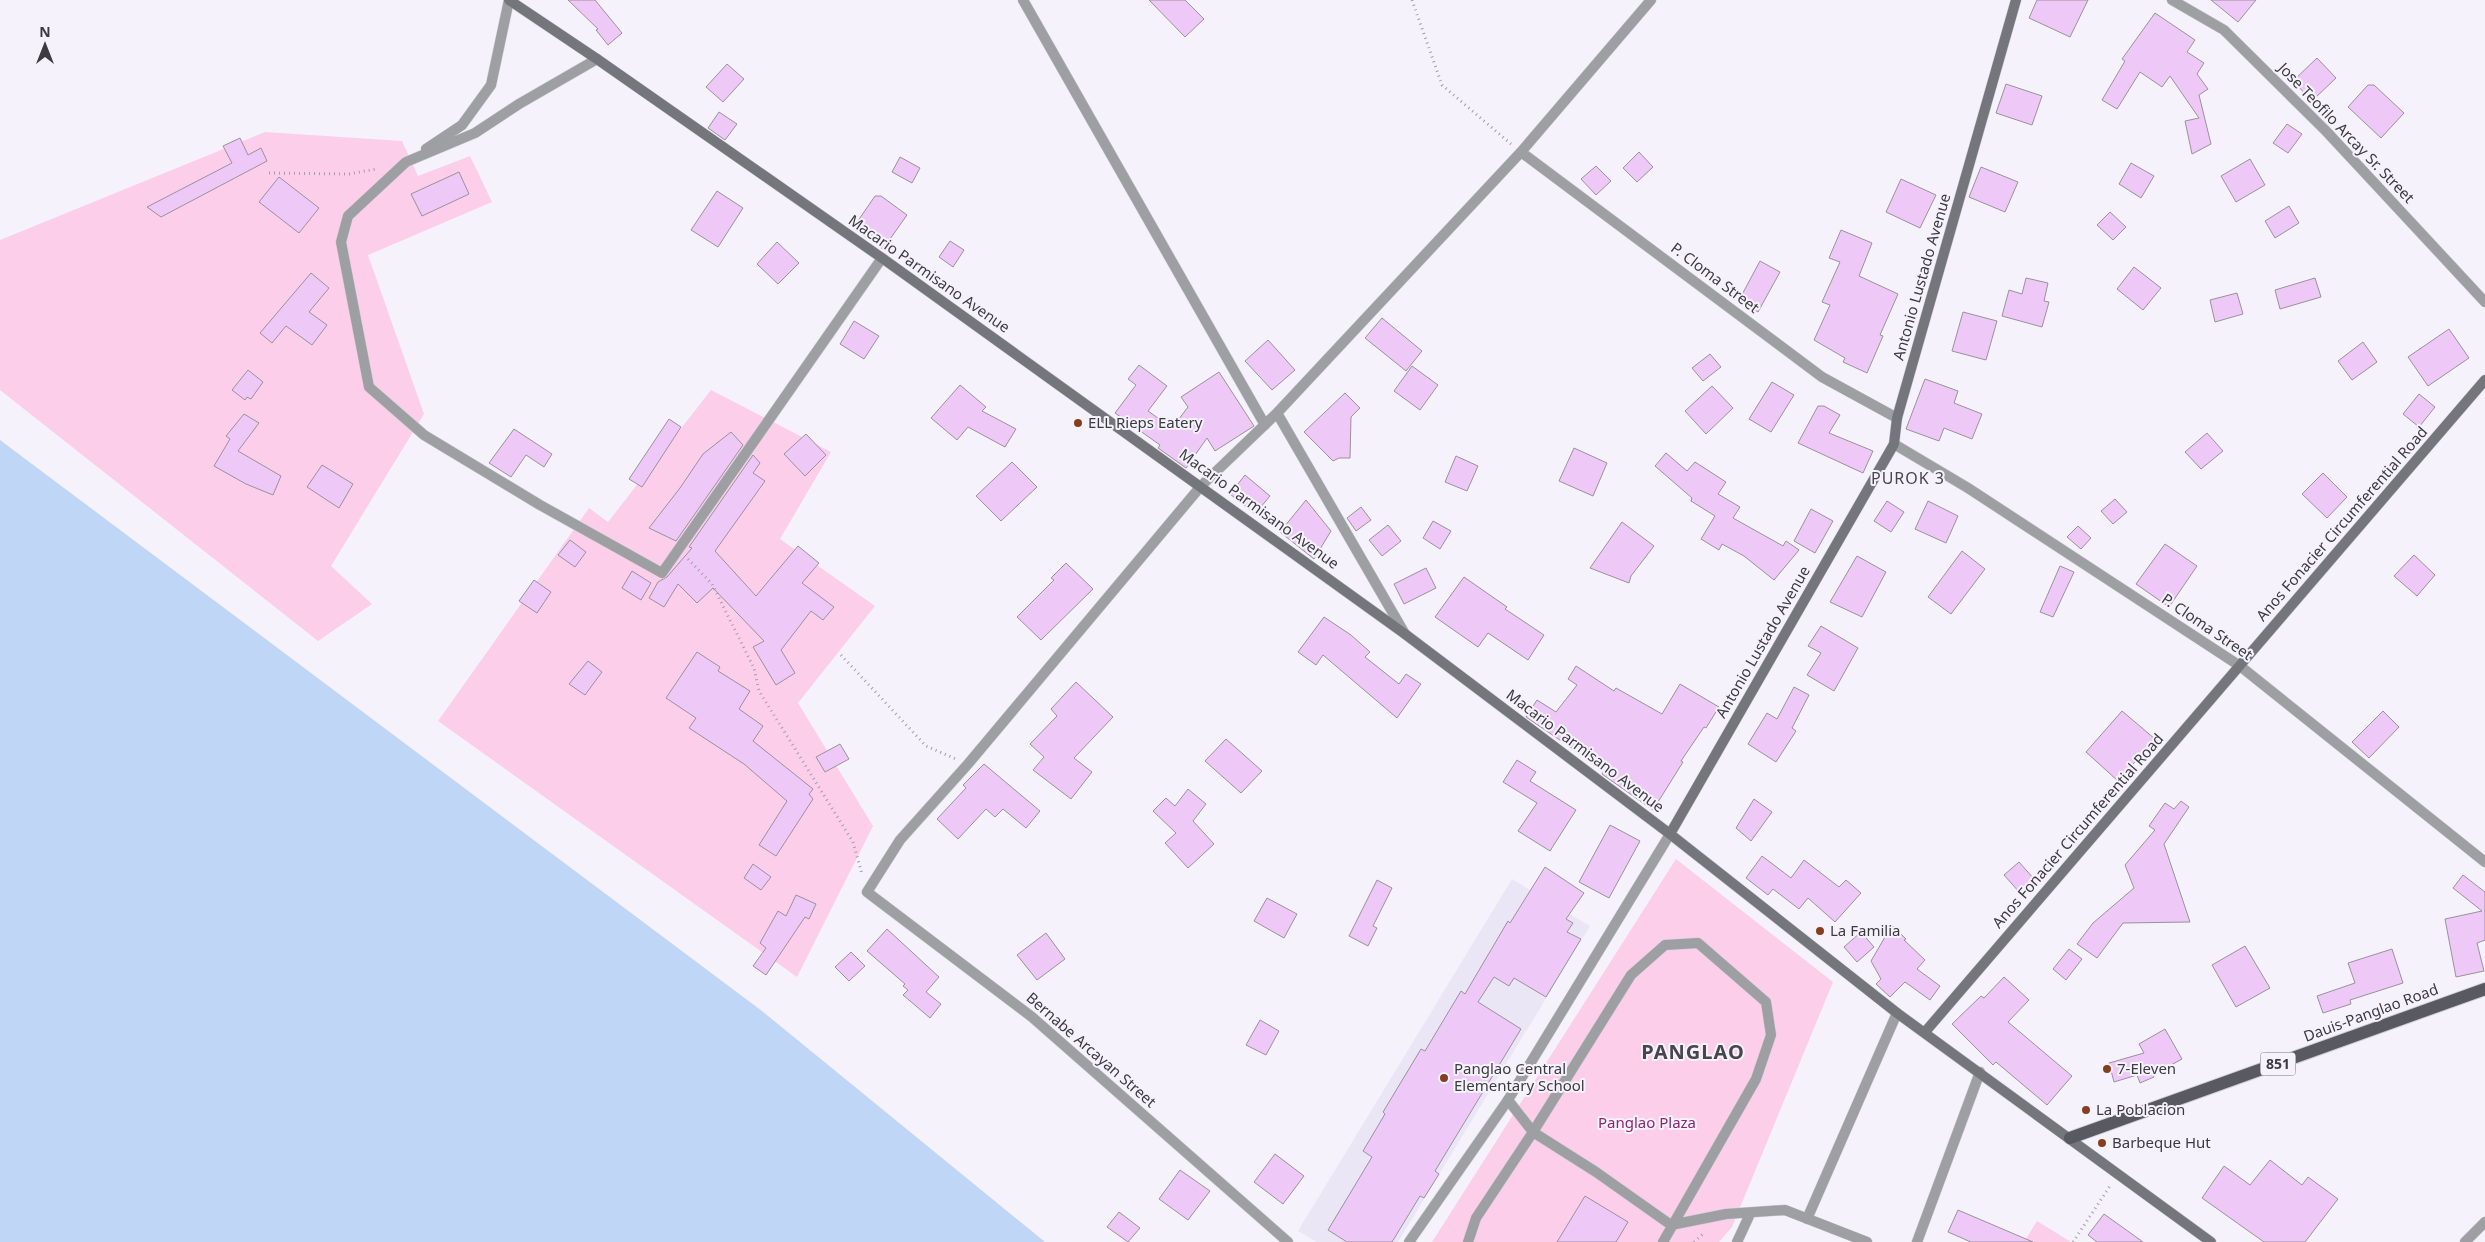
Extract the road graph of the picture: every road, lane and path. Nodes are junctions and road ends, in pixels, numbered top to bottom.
1 (509, 0) edge
2 (1024, 0) edge
3 (1412, 0) edge
4 (1651, 0) edge
5 (2016, 0) edge
6 (2172, 0) edge
7 (597, 59) junction
8 (1521, 152) junction
9 (406, 162) junction
10 (378, 168) dead end
11 (269, 173) dead end
12 (882, 258) junction
13 (2485, 302) edge
14 (2485, 380) edge
15 (1277, 413) junction
16 (1897, 418) junction
17 (1265, 425) junction
18 (1894, 444) junction
19 (1201, 486) junction
20 (679, 550) junction
21 (1405, 634) junction
22 (841, 655) dead end
23 (2240, 666) junction
24 (968, 764) junction
25 (1670, 834) junction
26 (2485, 862) edge
27 (866, 892) junction
28 (2485, 989) edge
29 (1896, 1013) junction
30 (1925, 1032) junction
31 (1980, 1072) junction
32 (1508, 1100) junction
33 (1533, 1132) junction
34 (2070, 1138) junction
35 (2119, 1173) junction
36 (1750, 1214) junction
37 (1807, 1219) junction
38 (2485, 1222) edge
39 (1671, 1225) junction
40 (1288, 1242) edge
41 (1409, 1242) edge
42 (1468, 1242) edge
43 (1663, 1242) edge
44 (1737, 1242) edge
45 (1867, 1242) edge
46 (1916, 1242) edge
47 (2073, 1242) edge
48 (2211, 1242) edge
49 (2465, 1242) edge

1 - 7 street, Macario Parmisano Avenue
1 - 9 street
2 - 17 street
3 - 8 path
4 - 8 street
5 - 16 street, Antonio Lustado Avenue
6 - 13 street, Jose Teofilo Arcay Sr. Street
7 - 9 street
7 - 12 street, Macario Parmisano Avenue
8 - 15 street
8 - 16 street, P. Cloma Street
9 - 20 street
10 - 11 path
12 - 19 street, Macario Parmisano Avenue
12 - 20 street
14 - 23 street, Anos Fonacier Circumferential Road
15 - 17 street
15 - 21 street
16 - 18 street, Antonio Lustado Avenue
17 - 19 street
18 - 23 street, P. Cloma Street
18 - 25 street, Antonio Lustado Avenue
19 - 21 street, Macario Parmisano Avenue
19 - 24 street
20 - 27 path
21 - 25 street, Macario Parmisano Avenue
22 - 24 path
23 - 26 street, P. Cloma Street
23 - 30 street, Anos Fonacier Circumferential Road
24 - 27 street
25 - 29 street, Macario Parmisano Avenue
25 - 32 street, Antonio Lustado Avenue
27 - 40 street, Bernabe Arcayan Street
28 - 34 main road, Dauis-Panglao Road / 851
29 - 30 street, Macario Parmisano Avenue
29 - 37 street
30 - 31 street
31 - 34 street
31 - 46 street
32 - 33 street
32 - 41 street, Antonio Lustado Avenue
33 - 39 street
33 - 39 street
33 - 42 street
34 - 35 street
35 - 47 path
35 - 48 street
36 - 37 street
36 - 39 street
36 - 44 street
37 - 45 street
38 - 49 street
39 - 43 street

